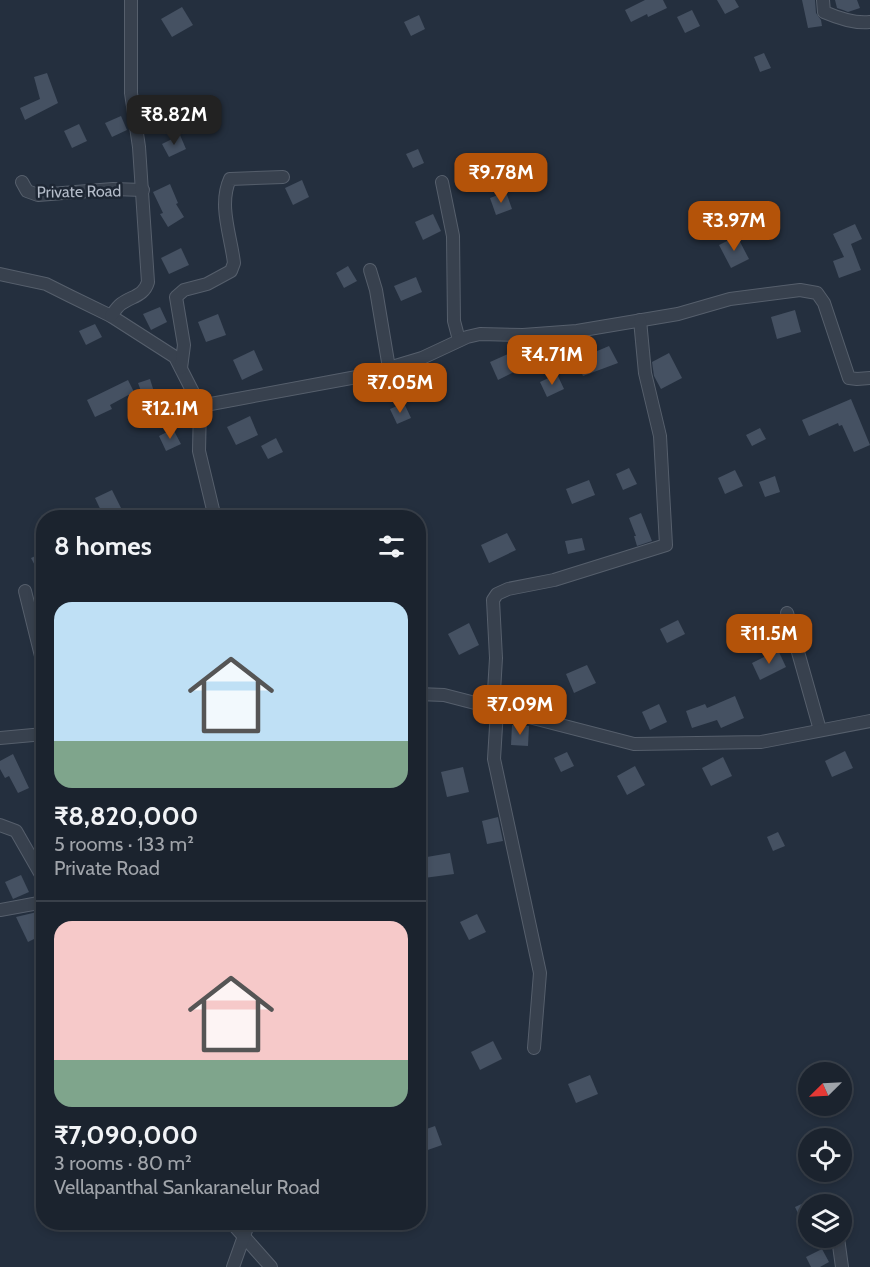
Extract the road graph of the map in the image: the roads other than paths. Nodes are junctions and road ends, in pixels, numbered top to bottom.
1 (131, 0) edge
2 (823, 0) edge
3 (870, 22) edge
4 (283, 177) dead end
5 (22, 182) dead end
6 (442, 182) dead end
7 (142, 190) junction
8 (370, 270) dead end
9 (0, 274) edge
10 (111, 316) junction
11 (640, 320) junction
12 (459, 340) junction
13 (389, 368) junction
14 (181, 369) junction
15 (870, 378) edge
16 (200, 406) junction
17 (213, 510) edge
18 (25, 591) dead end
19 (787, 613) dead end
20 (36, 636) edge
21 (426, 694) edge
22 (495, 709) junction
23 (870, 721) edge
24 (820, 730) junction
25 (36, 735) edge
26 (0, 738) edge
27 (0, 825) edge
28 (36, 866) edge
29 (36, 903) edge
30 (0, 910) edge
31 (534, 1048) dead end
32 (238, 1230) edge
33 (246, 1230) edge
34 (244, 1238) junction
35 (839, 1248) edge
36 (232, 1267) edge
37 (271, 1267) edge
38 (842, 1267) edge

1 - 7 street
2 - 3 street
4 - 14 street
5 - 7 street, Private Road
6 - 12 street
7 - 10 street
8 - 13 street
9 - 10 street
10 - 14 street
11 - 12 street
11 - 15 street
11 - 22 street
12 - 13 street
13 - 16 street
14 - 16 street
16 - 17 street
18 - 20 street
19 - 24 street
21 - 22 street
22 - 24 street
22 - 31 street
23 - 24 street
25 - 26 street
27 - 28 street
29 - 30 street
32 - 34 street
33 - 34 street
34 - 36 street
34 - 37 street
35 - 38 street

